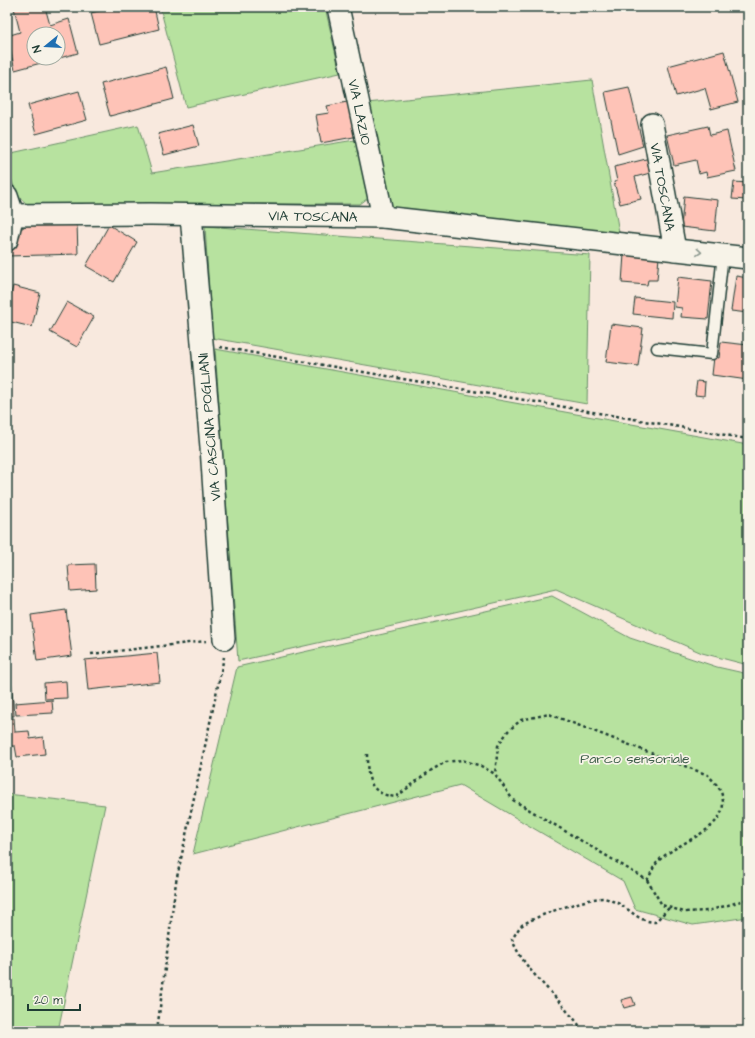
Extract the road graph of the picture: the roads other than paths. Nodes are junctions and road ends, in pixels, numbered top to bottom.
1 (338, 7) edge
2 (652, 124) dead end
3 (9, 208) edge
4 (190, 215) junction
5 (383, 217) junction
6 (7, 240) edge
7 (675, 250) junction
8 (723, 254) junction
9 (748, 258) edge
10 (657, 348) dead end
11 (224, 639) road end

1 - 5 street, VIA LAZIO
2 - 7 street, VIA TOSCANA
3 - 4 street, VIA TOSCANA
3 - 6 street
4 - 5 street, VIA TOSCANA
4 - 11 street, VIA CASCINA POGLIANI
5 - 7 street, VIA TOSCANA
7 -> 8 street, VIA TOSCANA
8 - 9 street, VIA TOSCANA
8 - 10 lane

